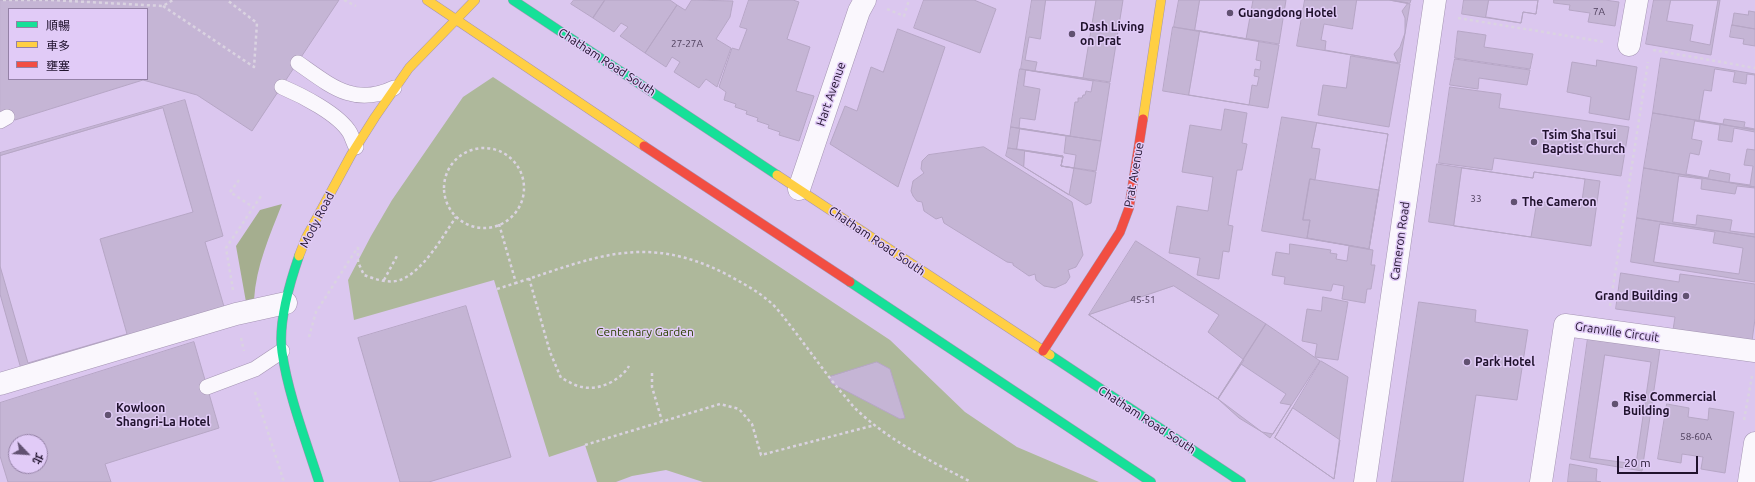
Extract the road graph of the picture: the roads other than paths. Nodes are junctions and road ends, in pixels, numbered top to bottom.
1 (427, 0) edge
2 (475, 0) edge
3 (513, 0) edge
4 (865, 0) edge
5 (1161, 0) edge
6 (1435, 0) edge
7 (1636, 0) edge
8 (456, 21) junction
9 (1628, 45) dead end
10 (298, 63) dead end
11 (282, 87) dead end
12 (394, 88) junction
13 (356, 147) junction
14 (799, 189) junction
15 (286, 303) junction
16 (282, 351) junction
17 (1043, 351) junction
18 (1754, 360) edge
19 (0, 384) edge
20 (207, 387) dead end
21 (1755, 443) edge
22 (319, 482) edge
23 (1151, 482) edge
24 (1241, 482) edge
25 (1365, 482) edge
26 (1541, 482) edge
27 (1749, 482) edge

1 - 8 main road
2 - 8 main road, Mody Road
3 - 14 main road, Chatham Road South
4 - 14 street, Hart Avenue
5 - 17 main road, Prat Avenue
6 - 25 street, Cameron Road
7 - 9 street
8 - 12 main road, Mody Road
8 - 23 main road
10 - 12 lane
11 - 13 lane
12 - 13 main road, Mody Road
13 - 15 main road, Mody Road
14 - 17 main road, Chatham Road South
15 - 16 main road, Mody Road
15 - 19 street
16 - 20 lane
16 - 22 main road, Mody Road
17 - 24 main road, Chatham Road South
18 - 26 street, Granville Circuit
21 - 27 street

